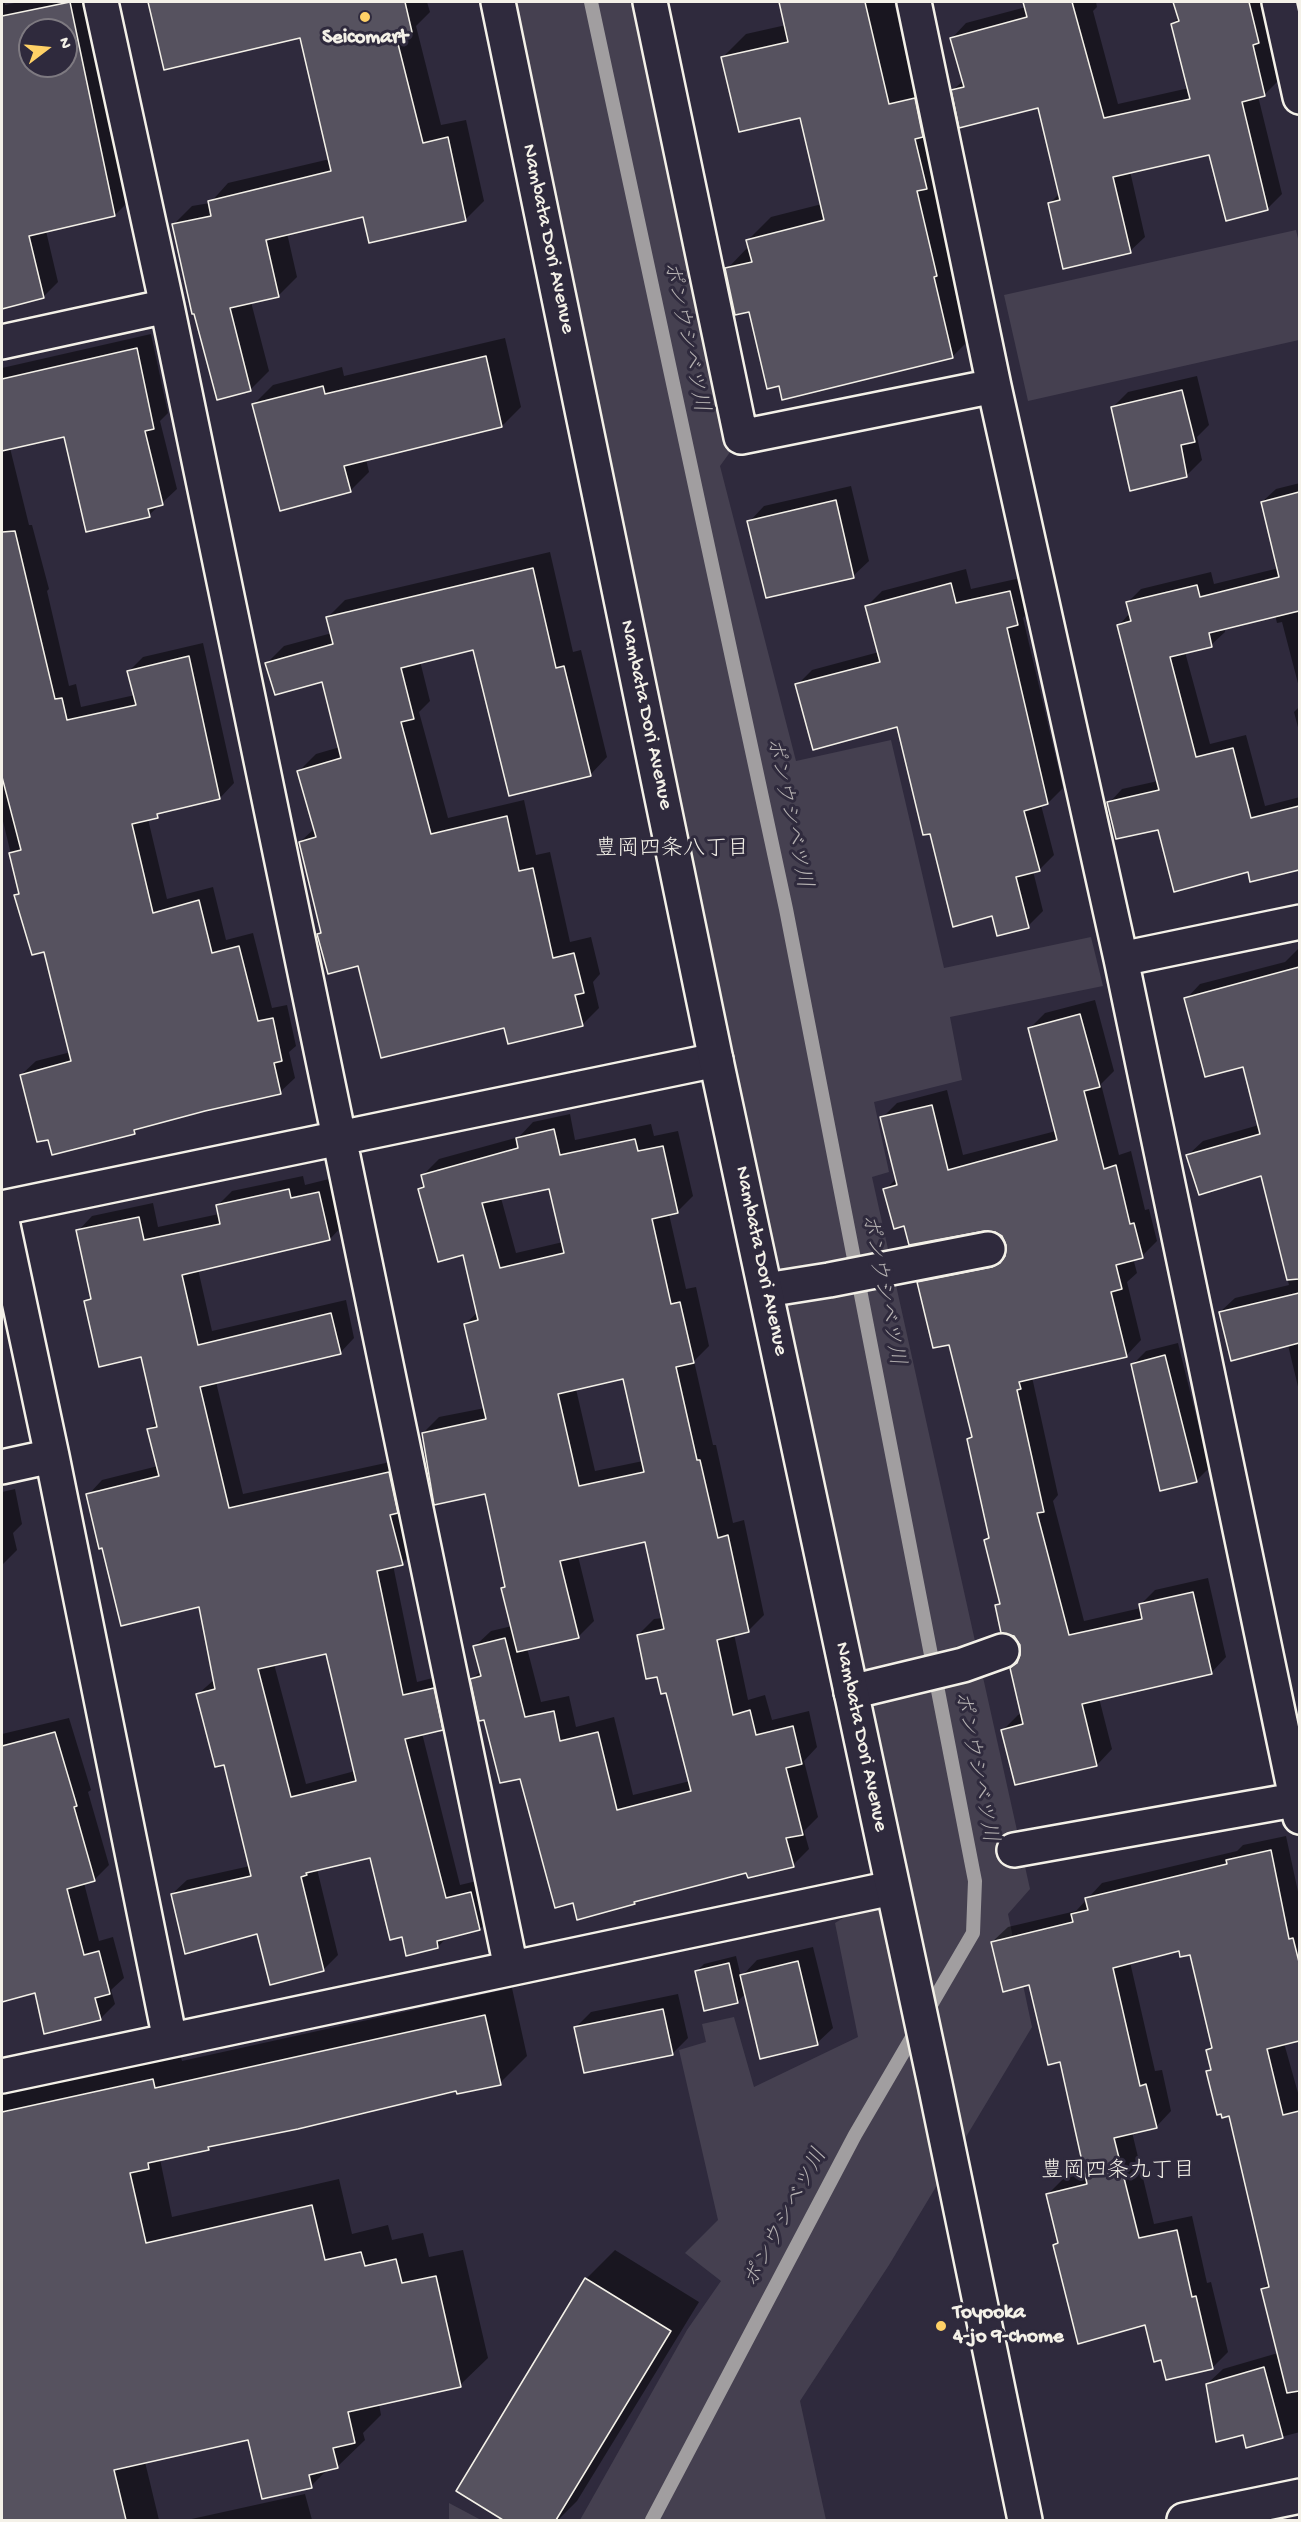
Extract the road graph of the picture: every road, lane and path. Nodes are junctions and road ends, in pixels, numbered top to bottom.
1 (101, 2) edge
2 (498, 2) edge
3 (650, 2) edge
4 (914, 2) edge
5 (1279, 2) edge
6 (1299, 97) edge
7 (167, 306) junction
8 (2, 342) edge
9 (994, 386) junction
10 (1299, 922) edge
11 (1121, 959) junction
12 (716, 1060) junction
13 (340, 1138) junction
14 (2, 1208) edge
15 (2, 1221) edge
16 (988, 1249) dead end
17 (766, 1290) junction
18 (52, 1456) junction
19 (2, 1467) edge
20 (1002, 1650) dead end
21 (851, 1692) junction
22 (1298, 1805) edge
23 (1014, 1850) dead end
24 (892, 1888) junction
25 (512, 1968) junction
26 (170, 2040) junction
27 (2, 2076) edge
28 (1299, 2496) edge
29 (1025, 2520) edge
30 (1184, 2520) edge

1 - 7 street
2 - 12 street, Nambata Dori Avenue
3 - 9 street
4 - 9 street
5 - 6 street
7 - 8 street
7 - 13 street
9 - 11 street
10 - 11 street
11 - 22 street
12 - 13 street
12 - 17 street, Nambata Dori Avenue
13 - 14 street
13 - 25 street
15 - 18 street
16 - 17 street
17 - 21 street, Nambata Dori Avenue
18 - 19 street
18 - 26 street
20 - 21 street
21 - 24 street, Nambata Dori Avenue
22 - 23 street
24 - 25 street
24 - 29 street, Nambata Dori Avenue
25 - 26 street
26 - 27 street
28 - 30 street

